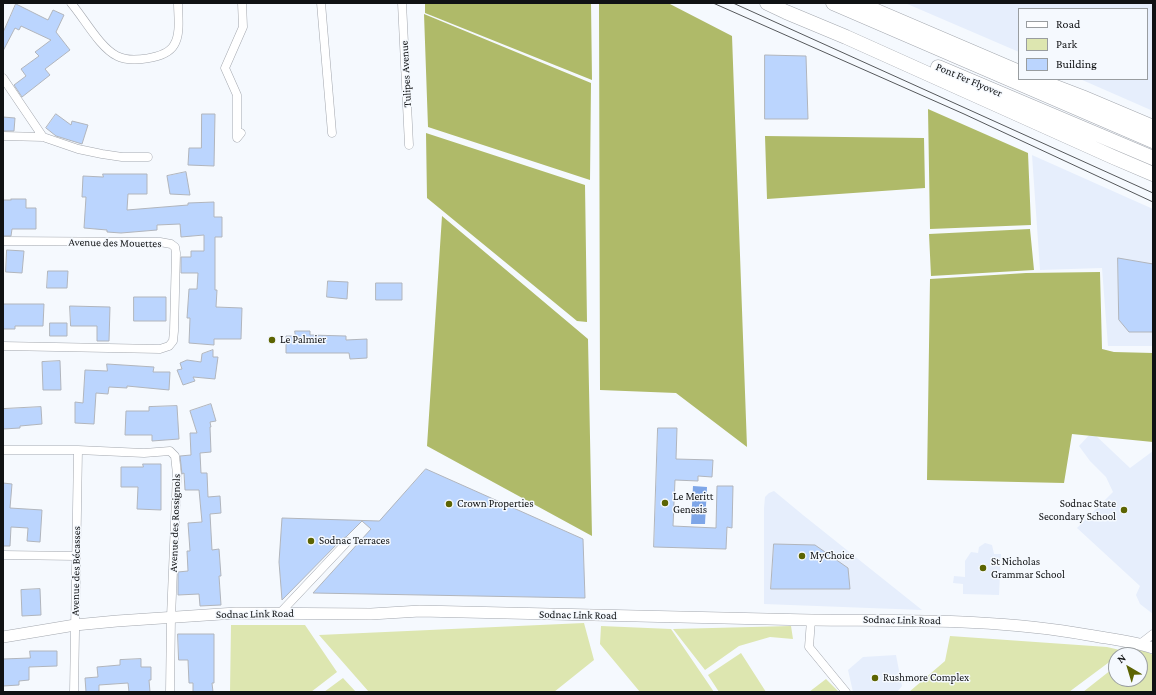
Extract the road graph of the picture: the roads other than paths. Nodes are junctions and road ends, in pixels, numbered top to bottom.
1 (71, 3) edge
2 (178, 3) edge
3 (242, 3) edge
4 (321, 3) edge
5 (402, 3) edge
6 (767, 3) edge
7 (784, 3) edge
8 (833, 3) edge
9 (858, 3) edge
10 (1018, 72) edge
11 (3, 78) edge
12 (1038, 80) edge
13 (1153, 127) edge
14 (241, 133) dead end
15 (332, 133) dead end
16 (3, 136) edge
17 (43, 137) junction
18 (1153, 141) edge
19 (409, 145) dead end
20 (148, 157) dead end
21 (1153, 158) edge
22 (1153, 174) edge
23 (3, 241) edge
24 (3, 346) edge
25 (3, 450) edge
26 (78, 450) junction
27 (347, 542) dead end
28 (3, 554) edge
29 (76, 556) junction
30 (280, 613) junction
31 (171, 617) junction
32 (811, 620) junction
33 (75, 625) junction
34 (1153, 634) edge
35 (3, 637) edge
36 (1140, 644) junction
37 (1153, 648) edge
38 (74, 692) edge
39 (170, 692) edge
40 (846, 692) edge

1 - 2 street
3 - 14 street
4 - 15 street
5 - 19 street, Tulipes Avenue
6 - 22 highway
7 - 21 highway, Pont Fer Flyover
8 - 18 highway, Pont Fer Flyover
9 - 10 highway
11 - 17 street
12 - 13 highway
16 - 17 street
17 - 20 street
23 - 24 street, Avenue des Mouettes
25 - 26 street, Avenue des Rossignols
26 - 29 street, Avenue des Bécasses
26 - 31 street, Avenue des Rossignols
27 - 30 street
28 - 29 street
29 - 33 street, Avenue des Bécasses
30 - 31 main road, Sodnac Link Road
30 - 32 main road, Sodnac Link Road
31 - 33 main road, Sodnac Link Road
31 - 39 street, Avenue des Rossignols
32 - 36 main road, Sodnac Link Road
32 - 40 street
33 - 35 main road, Sodnac Link Road
33 - 38 street, Avenue des Bécasses
34 - 36 street
36 - 37 main road, Sodnac Link Road

